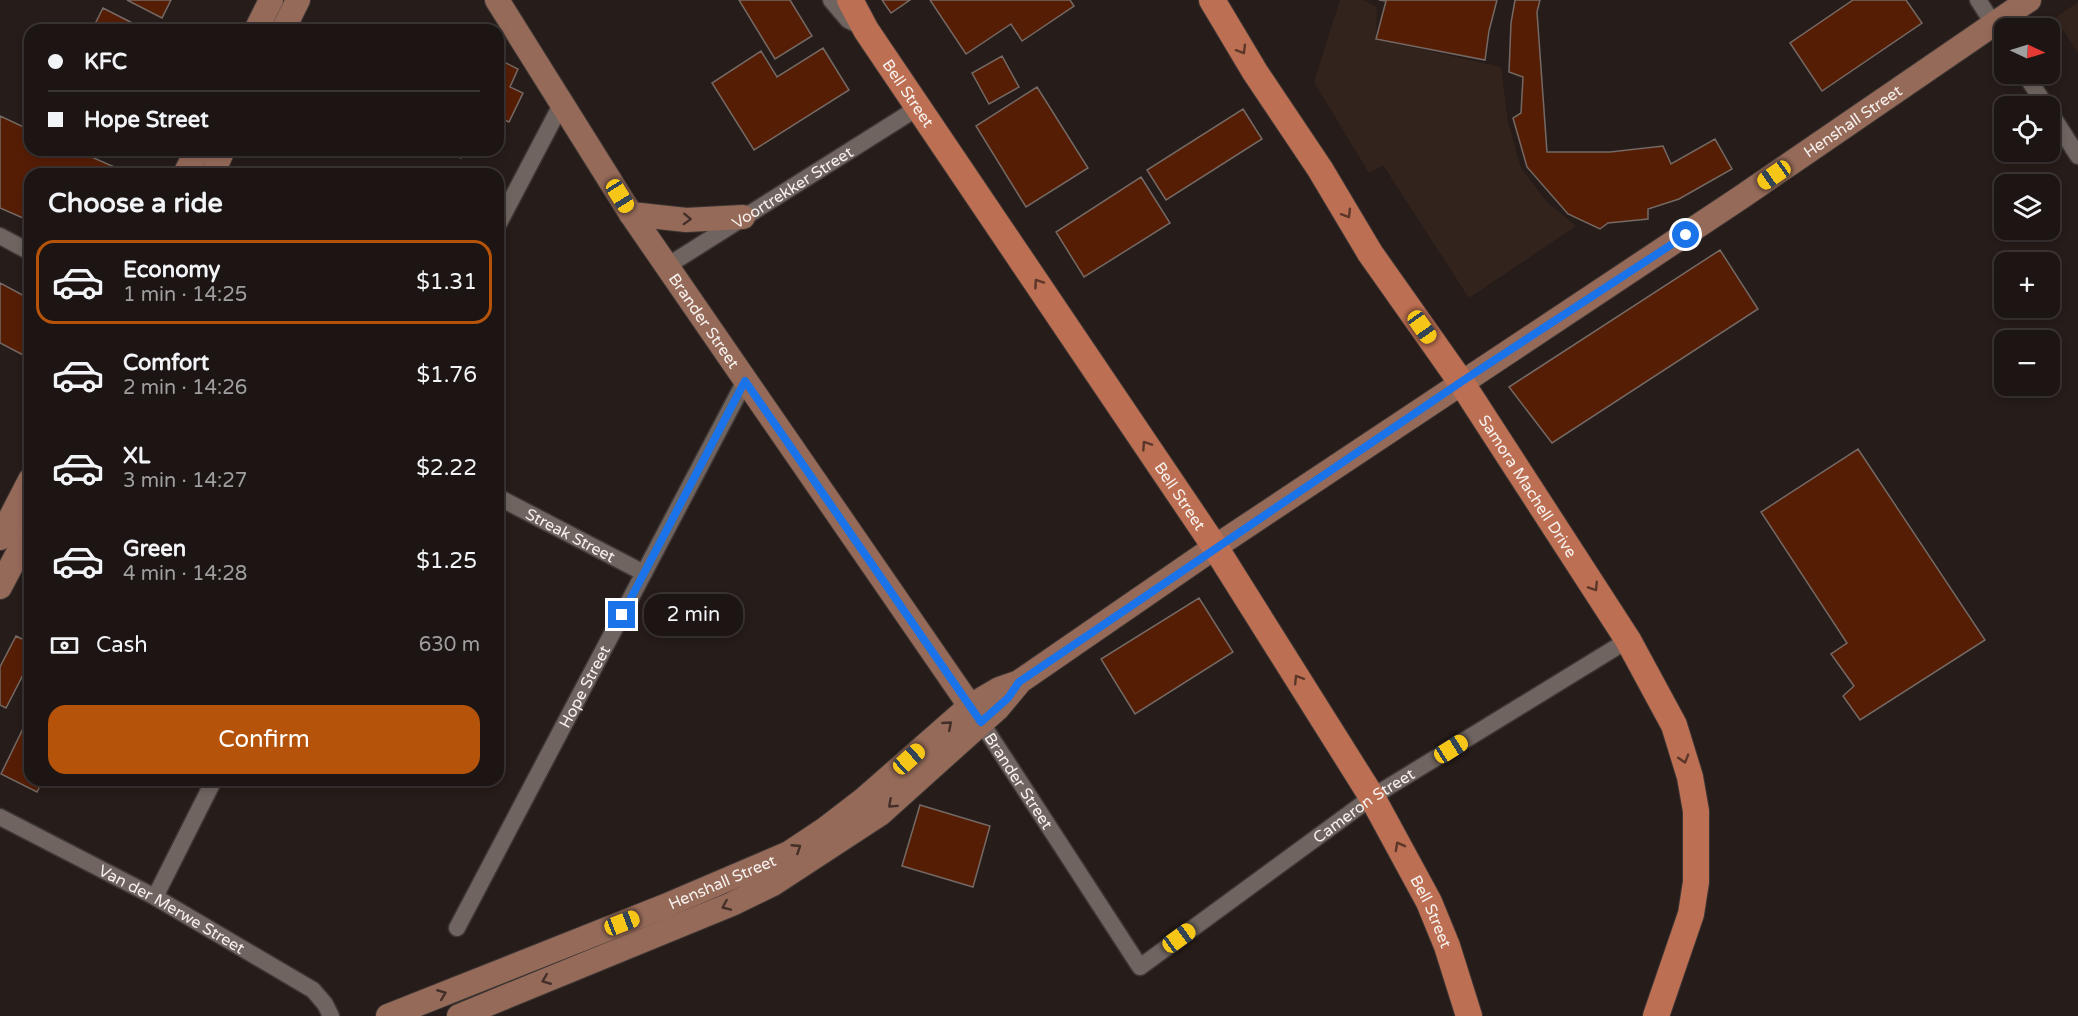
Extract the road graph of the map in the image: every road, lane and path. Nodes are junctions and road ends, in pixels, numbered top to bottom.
1 (271, 0) edge
2 (298, 0) edge
3 (497, 0) edge
4 (831, 0) edge
5 (850, 0) edge
6 (1212, 0) edge
7 (1978, 0) edge
8 (2029, 0) edge
9 (2012, 18) edge
10 (259, 24) edge
11 (286, 24) edge
12 (1994, 24) edge
13 (866, 30) junction
14 (1994, 35) edge
15 (561, 105) junction
16 (919, 107) junction
17 (2060, 128) edge
18 (2078, 156) edge
19 (504, 214) edge
20 (631, 214) junction
21 (743, 217) junction
22 (0, 236) edge
23 (24, 249) edge
24 (667, 266) junction
25 (745, 381) junction
26 (1461, 382) junction
27 (24, 492) edge
28 (504, 500) edge
29 (0, 538) edge
30 (24, 541) edge
31 (1215, 547) junction
32 (645, 573) junction
33 (0, 587) edge
34 (1628, 640) junction
35 (976, 714) junction
36 (211, 786) edge
37 (1372, 797) junction
38 (0, 817) edge
39 (155, 897) junction
40 (457, 928) dead end
41 (1140, 967) joint
42 (331, 1016) edge
43 (388, 1016) edge
44 (459, 1016) edge
45 (1469, 1016) edge
46 (1656, 1016) edge

1 - 10 street
2 - 11 street
3 - 15 street, Brander Street
4 - 13 street, Bell Street
5 - 13 main road, Bell Street
6 -> 26 main road, Samora Machell Drive
7 - 12 street
8 - 9 street, Henshall Street
13 - 16 main road, Bell Street
14 - 26 street, Henshall Street
15 - 19 street
15 - 20 street, Brander Street
16 - 21 street, Voortrekker Street
31 -> 16 main road, Bell Street
17 - 18 street
20 -> 21 street
20 - 24 street, Brander Street
21 - 24 street, Voortrekker Street
22 - 23 street
24 - 25 street, Brander Street
25 - 32 street, Hope Street
25 - 35 street, Brander Street
26 - 31 street, Henshall Street
26 -> 34 main road, Samora Machell Drive
27 - 29 street
28 - 32 street, Streak Street
30 - 33 street
31 - 35 street, Henshall Street
37 -> 31 main road, Bell Street
32 - 40 street, Hope Street
34 - 37 street, Cameron Street
34 -> 46 main road, Samora Machell Drive
35 - 41 street, Brander Street
43 -> 35 street, Henshall Street
35 -> 44 street, Henshall Street
36 - 39 street
37 - 41 street, Cameron Street
45 -> 37 main road, Bell Street
38 - 39 street, Van der Merwe Street
39 - 42 street, Van der Merwe Street

